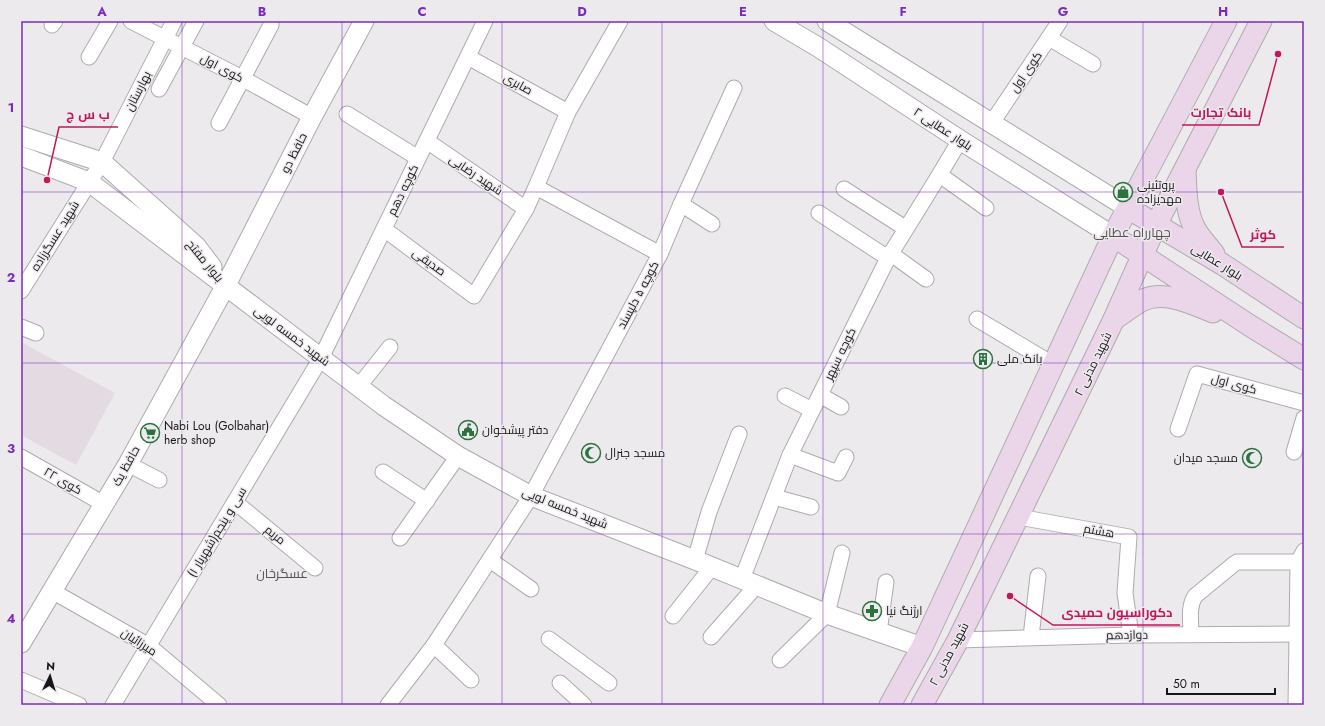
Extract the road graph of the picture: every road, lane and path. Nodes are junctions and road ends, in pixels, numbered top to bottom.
1 (110, 21) edge
2 (131, 21) edge
3 (174, 21) edge
4 (196, 21) edge
5 (364, 21) edge
6 (485, 21) edge
7 (620, 21) edge
8 (774, 21) edge
9 (829, 21) edge
10 (1060, 21) edge
11 (1226, 21) edge
12 (1261, 21) edge
13 (271, 25) dead end
14 (165, 38) junction
15 (1049, 38) junction
16 (182, 47) junction
17 (818, 47) junction
18 (89, 57) dead end
19 (468, 57) junction
20 (1093, 64) dead end
21 (242, 78) junction
22 (734, 88) dead end
23 (159, 89) dead end
24 (568, 112) junction
25 (347, 114) dead end
26 (312, 116) junction
27 (219, 123) dead end
28 (991, 124) junction
29 (21, 136) edge
30 (960, 140) junction
31 (427, 141) junction
32 (21, 156) edge
33 (418, 158) junction
34 (102, 162) junction
35 (1185, 171) junction
36 (940, 175) junction
37 (89, 182) junction
38 (536, 186) junction
39 (844, 189) dead end
40 (681, 204) junction
41 (986, 208) dead end
42 (1128, 208) junction
43 (526, 209) junction
44 (818, 213) dead end
45 (712, 224) dead end
46 (1156, 225) junction
47 (905, 228) junction
48 (384, 229) junction
49 (1113, 236) junction
50 (660, 254) junction
51 (1142, 255) junction
52 (889, 256) junction
53 (1222, 264) junction
54 (926, 279) dead end
55 (226, 286) junction
56 (21, 291) edge
57 (1304, 318) edge
58 (976, 319) dead end
59 (1114, 319) junction
60 (1248, 325) junction
61 (21, 326) edge
62 (36, 333) dead end
63 (390, 347) dead end
64 (321, 358) junction
65 (1304, 359) edge
66 (1054, 365) junction
67 (359, 386) junction
68 (820, 394) junction
69 (785, 396) dead end
70 (1304, 403) edge
71 (841, 407) dead end
72 (812, 410) junction
73 (1304, 418) edge
74 (1178, 429) dead end
75 (739, 434) dead end
76 (1294, 452) dead end
77 (790, 455) junction
78 (458, 456) junction
79 (21, 457) edge
80 (846, 457) dead end
81 (128, 464) junction
82 (383, 472) dead end
83 (159, 480) dead end
84 (531, 496) junction
85 (774, 497) junction
86 (427, 501) junction
87 (234, 502) junction
88 (104, 504) junction
89 (811, 507) dead end
90 (1019, 517) junction
91 (400, 538) dead end
92 (842, 553) dead end
93 (1301, 557) edge
94 (490, 560) junction
95 (703, 563) junction
96 (315, 568) dead end
97 (1038, 576) dead end
98 (750, 582) junction
99 (886, 582) dead end
100 (531, 589) dead end
101 (52, 592) junction
102 (827, 614) junction
103 (673, 616) dead end
104 (879, 632) junction
105 (1191, 634) junction
106 (1296, 634) junction
107 (1131, 635) junction
108 (712, 637) dead end
109 (1031, 637) junction
110 (549, 639) dead end
111 (958, 640) junction
112 (21, 643) edge
113 (434, 645) junction
114 (149, 646) junction
115 (922, 647) junction
116 (780, 660) dead end
117 (1300, 676) edge
118 (21, 680) edge
119 (471, 680) dead end
120 (560, 683) dead end
121 (609, 683) dead end
122 (120, 702) edge
123 (79, 705) edge
124 (219, 705) edge
125 (388, 705) edge
126 (584, 705) edge
127 (890, 705) edge
128 (922, 705) edge
129 (1296, 705) edge

1 - 18 street
2 - 14 street, کوی اول
3 - 14 street, بهارستان
4 - 16 street
5 - 26 street, حافظ دو
6 - 19 street, کوچه دهم
7 - 24 street
8 - 17 street, بلوار عطایی ۲
9 - 17 street
9 - 28 street
10 - 15 street, کوی اول
11 - 42 main road
12 - 35 main road, شهید مدنی ۲
13 - 21 street
14 - 16 street, کوی اول
14 - 34 street, بهارستان
15 - 20 street
15 - 28 street, کوی اول
16 - 21 street, کوی اول
16 - 23 street
17 - 30 street, بلوار عطایی ۲
19 - 24 street, صابری
19 - 31 street, کوچه دهم
21 - 26 street, کوی اول
21 - 27 street
22 - 40 street, کوچه ۵ دلپسند
24 - 38 street
25 - 33 street
26 - 55 street, حافظ دو
28 - 42 street
29 - 34 street, بلوار مفتح
30 - 36 street, کوچه سپهر
30 - 49 street, بلوار عطایی ۲
31 - 33 street, کوچه دهم
31 - 43 street, شهید رضایی
32 - 37 street, بلوار مفتح
33 - 48 street, کوچه دهم
34 - 37 street, بهارستان
34 - 55 street, بلوار مفتح
35 - 46 main road, شهید مدنی ۲
35 - 53 main road
36 - 41 street
36 - 47 street, کوچه سپهر
37 - 55 street, بلوار مفتح
37 - 56 street, شهید عسگرزاده
38 - 43 street
38 - 50 street
39 - 47 street
40 - 45 street
40 - 50 street, کوچه ۵ دلپسند
42 - 46 main road, بلوار عطایی
42 - 49 main road
43 - 48 street, صدیقی
44 - 52 street
46 - 51 main road, شهید مدنی ۲
46 - 53 main road, بلوار عطایی
47 - 52 street, کوچه سپهر
48 - 64 street, کوچه دهم
49 - 51 main road
49 - 66 main road
50 - 84 street, کوچه ۵ دلپسند
51 - 59 main road, شهید مدنی ۲
51 - 60 main road
52 - 54 street
52 - 68 street, کوچه سپهر
53 - 57 main road, بلوار عطایی
55 - 64 street, شهید خمسه لویی
55 - 81 street, حافظ یک
58 - 66 street
59 - 60 main road
59 - 90 main road, شهید مدنی ۲
60 - 65 main road
61 - 62 street
63 - 67 street
64 - 67 street, شهید خمسه لویی
64 - 87 street, سی و پنجم(شهریار ۱)
66 - 115 main road
67 - 78 street, شهید خمسه لویی
68 - 71 street
68 - 72 street, کوچه سپهر
69 - 72 street
70 - 74 street, کوی اول
72 - 77 street, کوچه سپهر
73 - 76 street
75 - 95 street
77 - 80 street
77 - 85 street, کوچه سپهر
78 - 84 street, شهید خمسه لویی
78 - 86 street
79 - 88 street, کوی ۲۲
81 - 83 street
81 - 88 street, حافظ یک
82 - 86 street
84 - 94 street, کوچه ۵ دلپسند
84 - 95 street, شهید خمسه لویی
85 - 89 street
85 - 98 street, کوچه سپهر
86 - 91 street
87 - 96 street, مریم
87 - 114 street, سی و پنجم(شهریار ۱)
88 - 101 street, حافظ یک
90 - 107 street, هشتم
90 - 111 main road, شهید مدنی ۲
92 - 102 street
93 - 105 street
93 - 106 street
94 - 100 street
94 - 113 street, کوچه ۵ دلپسند
95 - 98 street, شهید خمسه لویی
95 - 103 street
97 - 109 street
98 - 102 street, شهید خمسه لویی
98 - 108 street
99 - 104 street
101 - 112 street, حافظ یک
101 - 114 street, میرزائیان
102 - 104 street, شهید خمسه لویی
102 - 116 street
104 - 115 street, شهید خمسه لویی
105 - 106 street, دوازدهم
105 - 107 street, دوازدهم
106 - 117 street
107 - 109 street, دوازدهم
109 - 111 street, دوازدهم
110 - 121 street
111 - 128 main road, شهید مدنی ۲
113 - 119 street
113 - 125 street, کوچه ۵ دلپسند
114 - 122 street, سی و پنجم(شهریار ۱)
114 - 124 street, میرزائیان
115 - 127 main road
117 - 129 street
118 - 123 street
120 - 126 street

